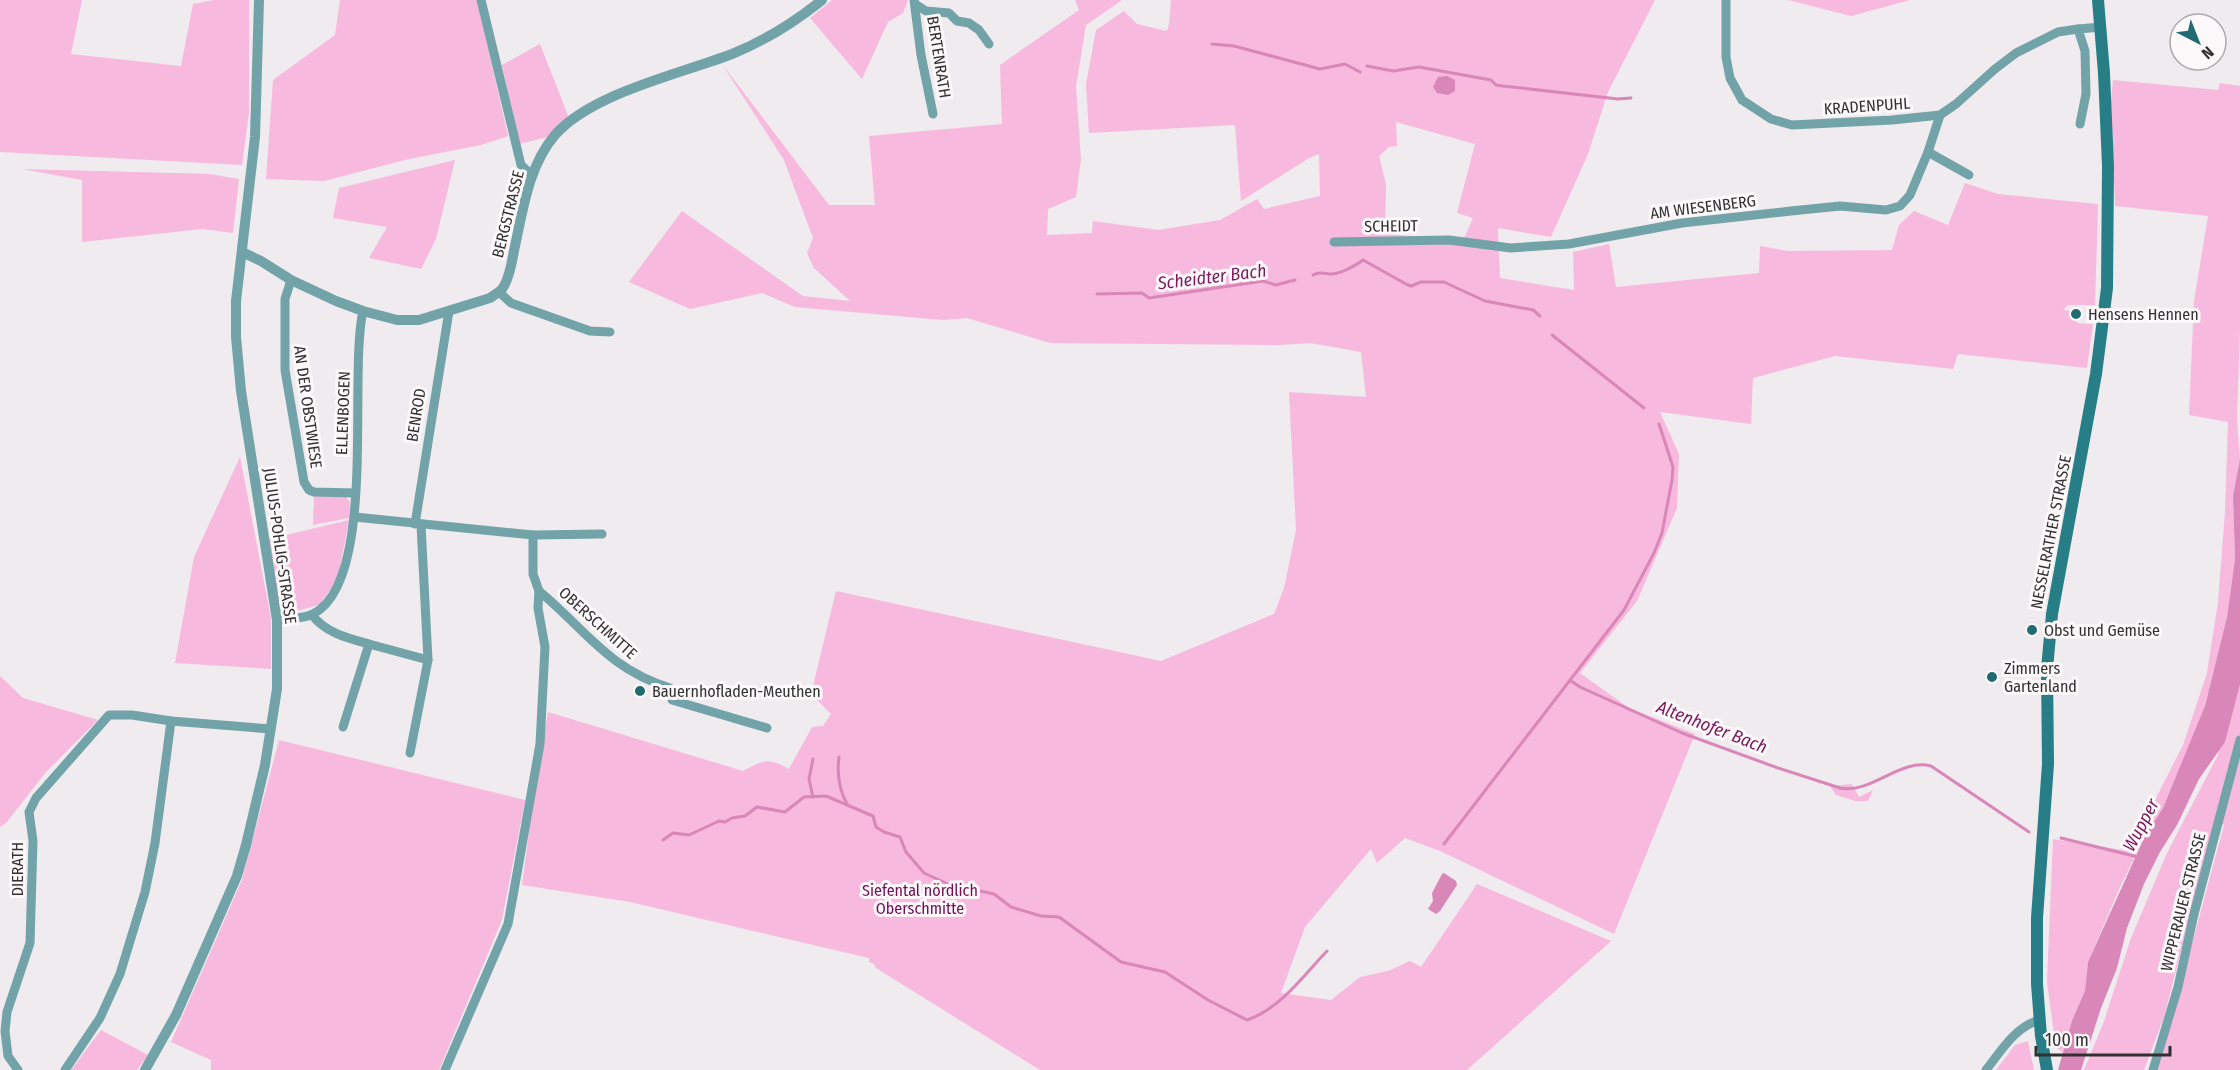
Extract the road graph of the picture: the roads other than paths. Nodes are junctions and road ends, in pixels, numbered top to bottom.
1 (259, 0) edge
2 (481, 0) edge
3 (822, 0) edge
4 (1726, 0) edge
5 (2098, 0) edge
6 (915, 2) edge
7 (2101, 27) junction
8 (2078, 29) junction
9 (989, 44) dead end
10 (933, 114) dead end
11 (1940, 115) junction
12 (2080, 124) dead end
13 (1928, 152) junction
14 (532, 175) junction
15 (1969, 175) dead end
16 (1449, 240) joint
17 (1334, 242) dead end
18 (242, 252) junction
19 (291, 280) junction
20 (499, 292) junction
21 (363, 311) junction
22 (449, 311) junction
23 (610, 332) dead end
24 (355, 493) junction
25 (355, 517) junction
26 (418, 524) junction
27 (602, 534) dead end
28 (533, 535) junction
29 (538, 591) junction
30 (312, 615) junction
31 (277, 620) junction
32 (369, 644) junction
33 (428, 660) junction
34 (171, 721) junction
35 (343, 727) dead end
36 (766, 728) dead end
37 (271, 729) junction
38 (2240, 740) edge
39 (410, 753) dead end
40 (2034, 1021) junction
41 (18, 1070) edge
42 (65, 1070) edge
43 (146, 1070) edge
44 (445, 1070) edge
45 (1986, 1070) edge
46 (2047, 1070) edge
47 (2154, 1070) edge

1 - 18 street, JULIUS-POHLIG-STRASSE
2 - 14 street
3 - 14 street, BERGSTRASSE
4 - 11 street, KRADENPUHL
5 - 7 main road, NESSELRATHER STRASSE
6 - 9 street, BERTENRATH
6 - 10 street, BERTENRATH
7 - 8 street
7 - 40 main road, NESSELRATHER STRASSE
8 - 11 street
8 - 12 street
11 - 13 street, AM WIESENBERG
13 - 15 street
13 - 16 street, AM WIESENBERG
14 - 20 street, BERGSTRASSE
16 - 17 street, SCHEIDT
18 - 19 street
18 - 31 street, JULIUS-POHLIG-STRASSE
19 - 21 street
19 - 24 street, AN DER OBSTWIESE
20 - 22 street
20 - 23 street
21 - 22 street
21 - 24 street, ELLENBOGEN
22 - 26 street, BENROD
24 - 25 street, ELLENBOGEN
25 - 26 street
25 - 30 street
26 - 28 street
26 - 33 street
27 - 28 street
28 - 29 street, OBERSCHMITTE
29 - 36 street, OBERSCHMITTE
29 - 44 street, OBERSCHMITTE
30 - 31 street
30 - 32 street
31 - 37 street, JULIUS-POHLIG-STRASSE
32 - 33 street
32 - 35 street
33 - 39 street
34 - 37 street, DIERATH
34 - 41 street, DIERATH
34 - 42 street
37 - 43 street, JULIUS-POHLIG-STRASSE
38 - 47 street, WIPPERAUER STRASSE
40 - 45 street
40 - 46 main road, NESSELRATHER STRASSE

